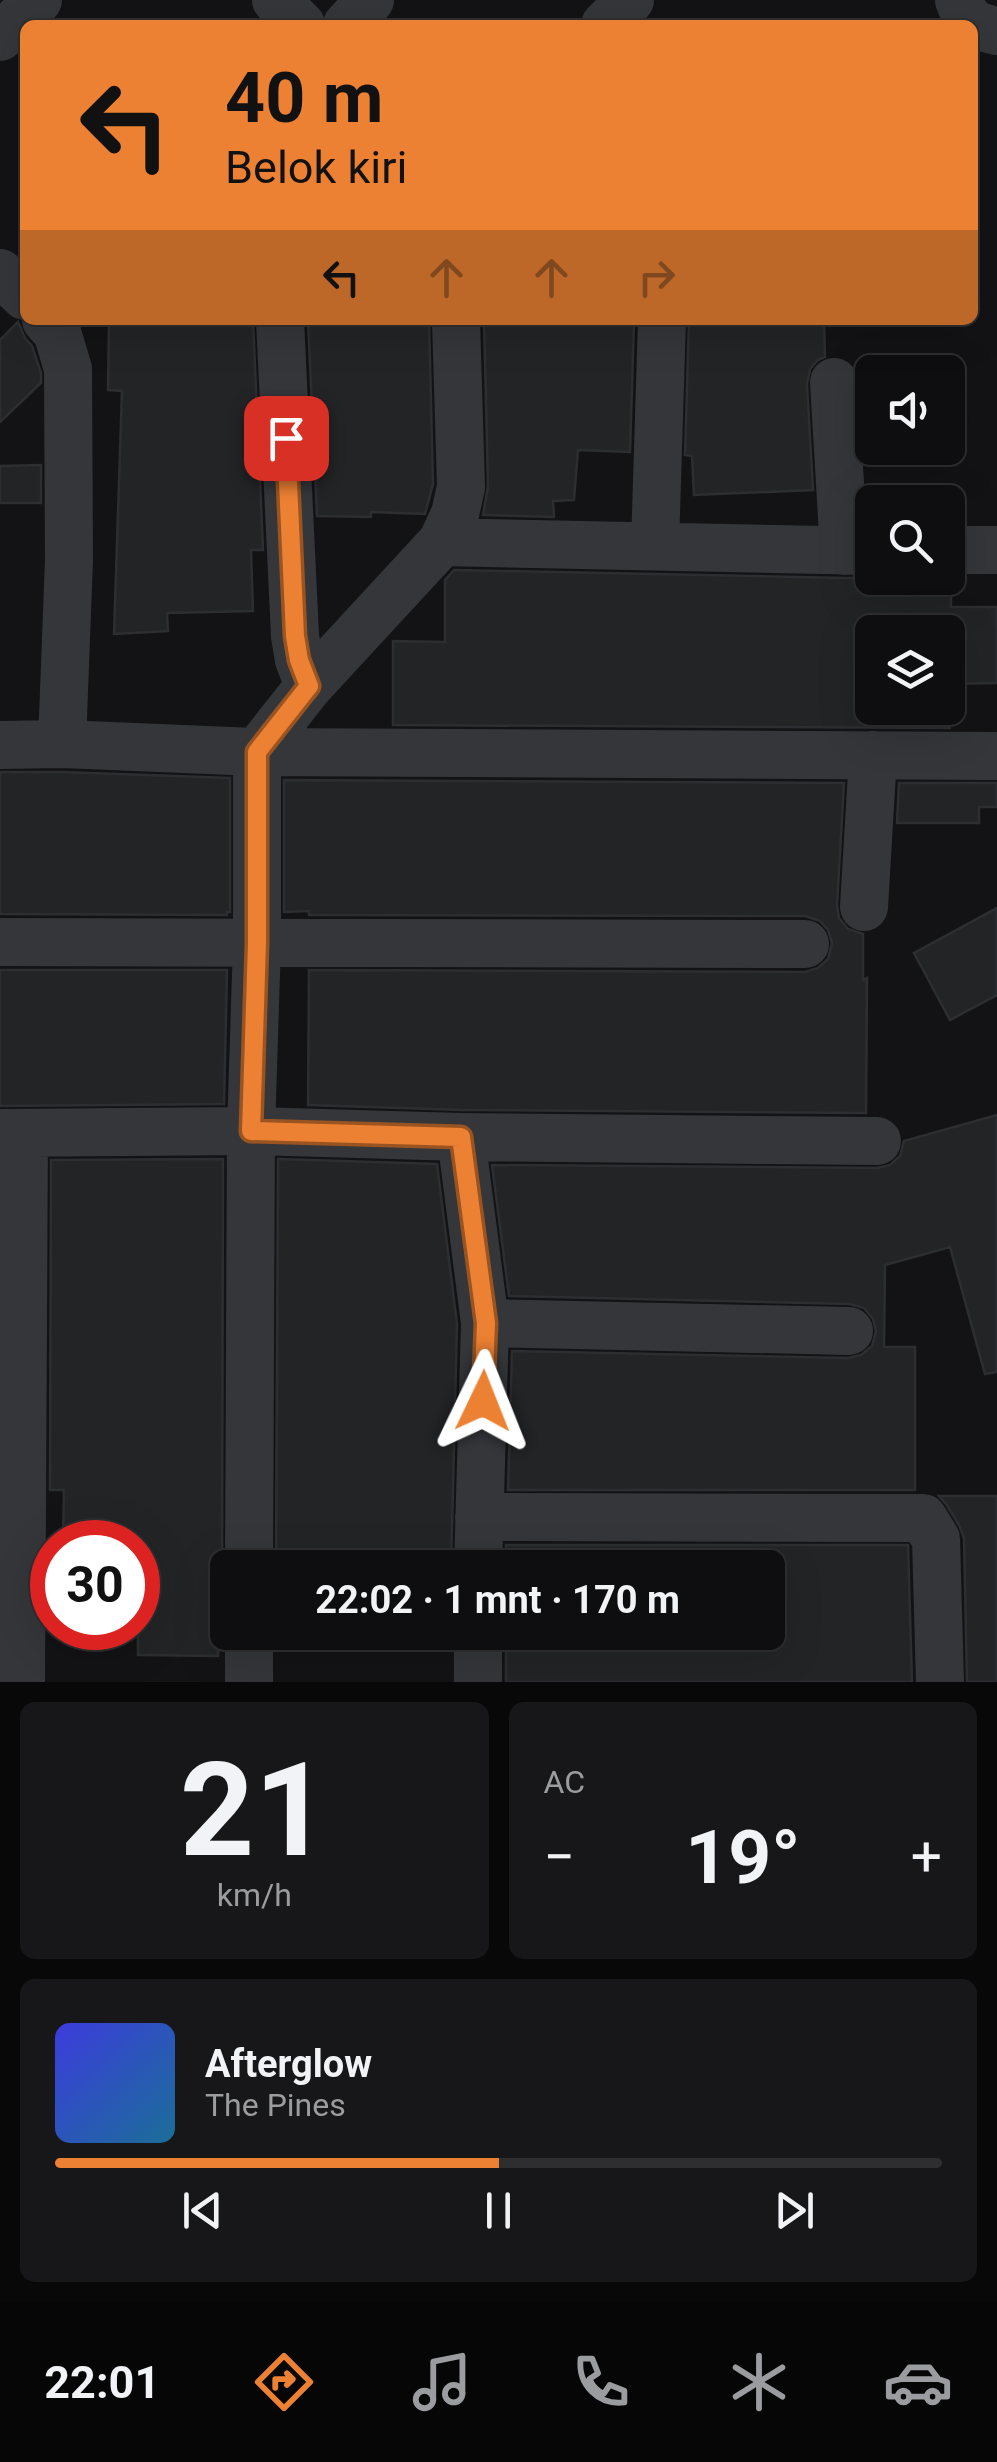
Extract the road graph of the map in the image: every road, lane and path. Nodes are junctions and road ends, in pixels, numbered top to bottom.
1 (276, 0) edge
2 (370, 0) edge
3 (630, 0) edge
4 (296, 20) edge
5 (352, 20) edge
6 (610, 20) edge
7 (49, 325) edge
8 (280, 325) edge
9 (456, 325) edge
10 (662, 325) edge
11 (834, 382) dead end
12 (855, 529) edge
13 (442, 542) junction
14 (654, 546) junction
15 (855, 550) edge
16 (965, 550) edge
17 (996, 550) edge
18 (309, 686) junction
19 (62, 744) junction
20 (0, 745) edge
21 (257, 752) junction
22 (873, 755) junction
23 (997, 756) edge
24 (864, 906) dead end
25 (0, 942) edge
26 (257, 943) junction
27 (806, 944) dead end
28 (251, 1131) junction
29 (12, 1134) edge
30 (461, 1137) junction
31 (876, 1141) dead end
32 (12, 1320) edge
33 (486, 1323) junction
34 (849, 1331) dead end
35 (11, 1514) edge
36 (478, 1517) junction
37 (249, 1550) edge
38 (478, 1550) edge
39 (249, 1650) edge
40 (478, 1650) edge
41 (21, 1682) edge
42 (249, 1682) edge
43 (478, 1682) edge
44 (940, 1682) edge

1 - 4 street
2 - 5 street
3 - 6 street
7 - 19 street
8 - 18 street
9 - 13 street
10 - 14 street
11 - 12 street
13 - 14 street
13 - 18 street
14 - 15 street
16 - 17 street
18 - 21 street
19 - 20 street
19 - 21 street
21 - 22 street
21 - 26 street
22 - 23 street
22 - 24 street
25 - 26 street
26 - 27 street
26 - 28 street
28 - 29 street
28 - 30 street
28 - 37 street
29 - 32 street
30 - 31 street
30 - 33 street
32 - 35 street
33 - 34 street
33 - 36 street
35 - 41 street
36 - 38 street
36 - 44 street
39 - 42 street
40 - 43 street

